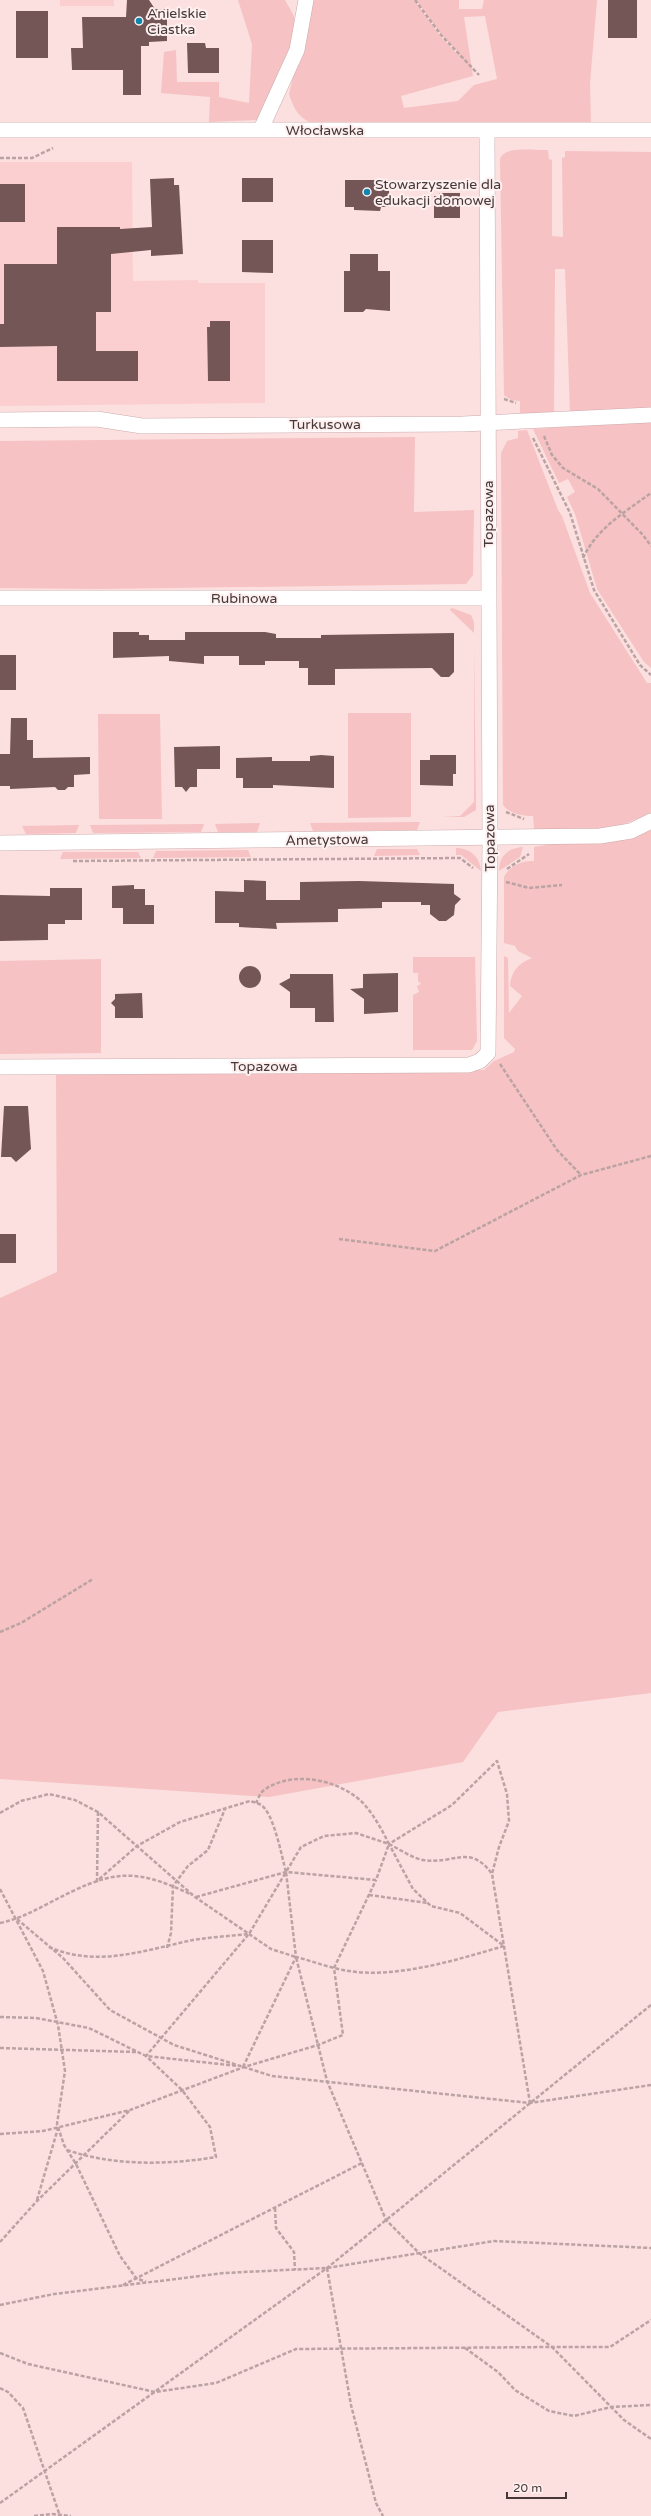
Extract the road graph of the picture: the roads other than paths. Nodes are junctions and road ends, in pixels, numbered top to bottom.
1 (306, 0) edge
2 (261, 129) junction
3 (0, 130) edge
4 (651, 130) edge
5 (487, 131) junction
6 (651, 415) edge
7 (0, 420) edge
8 (488, 423) junction
9 (0, 598) edge
10 (488, 598) junction
11 (651, 821) edge
12 (490, 839) junction
13 (0, 843) edge
14 (0, 1067) edge

1 - 2 street
2 - 3 street, Włocławska
2 - 5 street, Włocławska
4 - 5 street, Włocławska
5 - 8 street, Topazowa
6 - 8 street, Turkusowa
7 - 8 street, Turkusowa
8 - 10 street, Topazowa
9 - 10 street, Rubinowa
10 - 12 street, Topazowa
11 - 12 street, Ametystowa
12 - 13 street, Ametystowa
12 - 14 street, Topazowa

